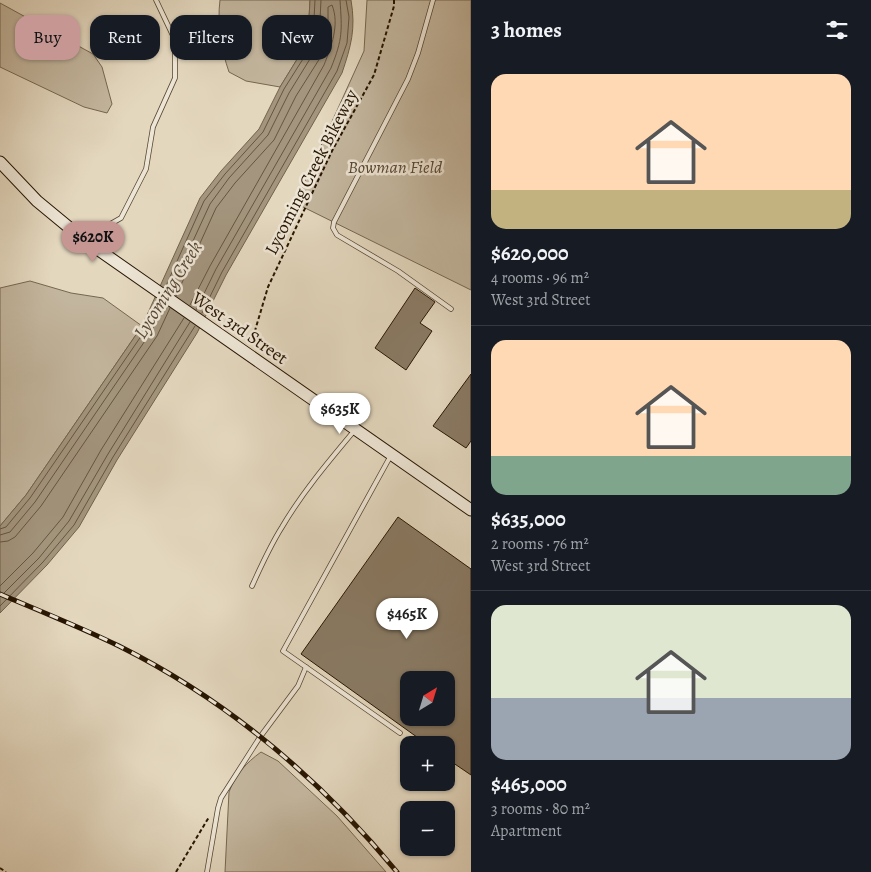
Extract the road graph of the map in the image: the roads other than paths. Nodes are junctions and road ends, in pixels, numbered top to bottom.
1 (156, 0) edge
2 (433, 0) edge
3 (0, 162) edge
4 (83, 239) junction
5 (451, 309) dead end
6 (355, 430) junction
7 (392, 455) junction
8 (471, 510) edge
9 (252, 586) dead end
10 (306, 667) junction
11 (400, 733) dead end
12 (207, 872) edge

1 - 4 lane
2 - 5 lane
3 - 4 main road, West 3rd Street
4 - 6 main road, West 3rd Street
6 - 7 main road, West 3rd Street
6 - 9 lane
7 - 8 main road, West 3rd Street
7 - 10 lane
10 - 11 lane
10 - 12 lane

